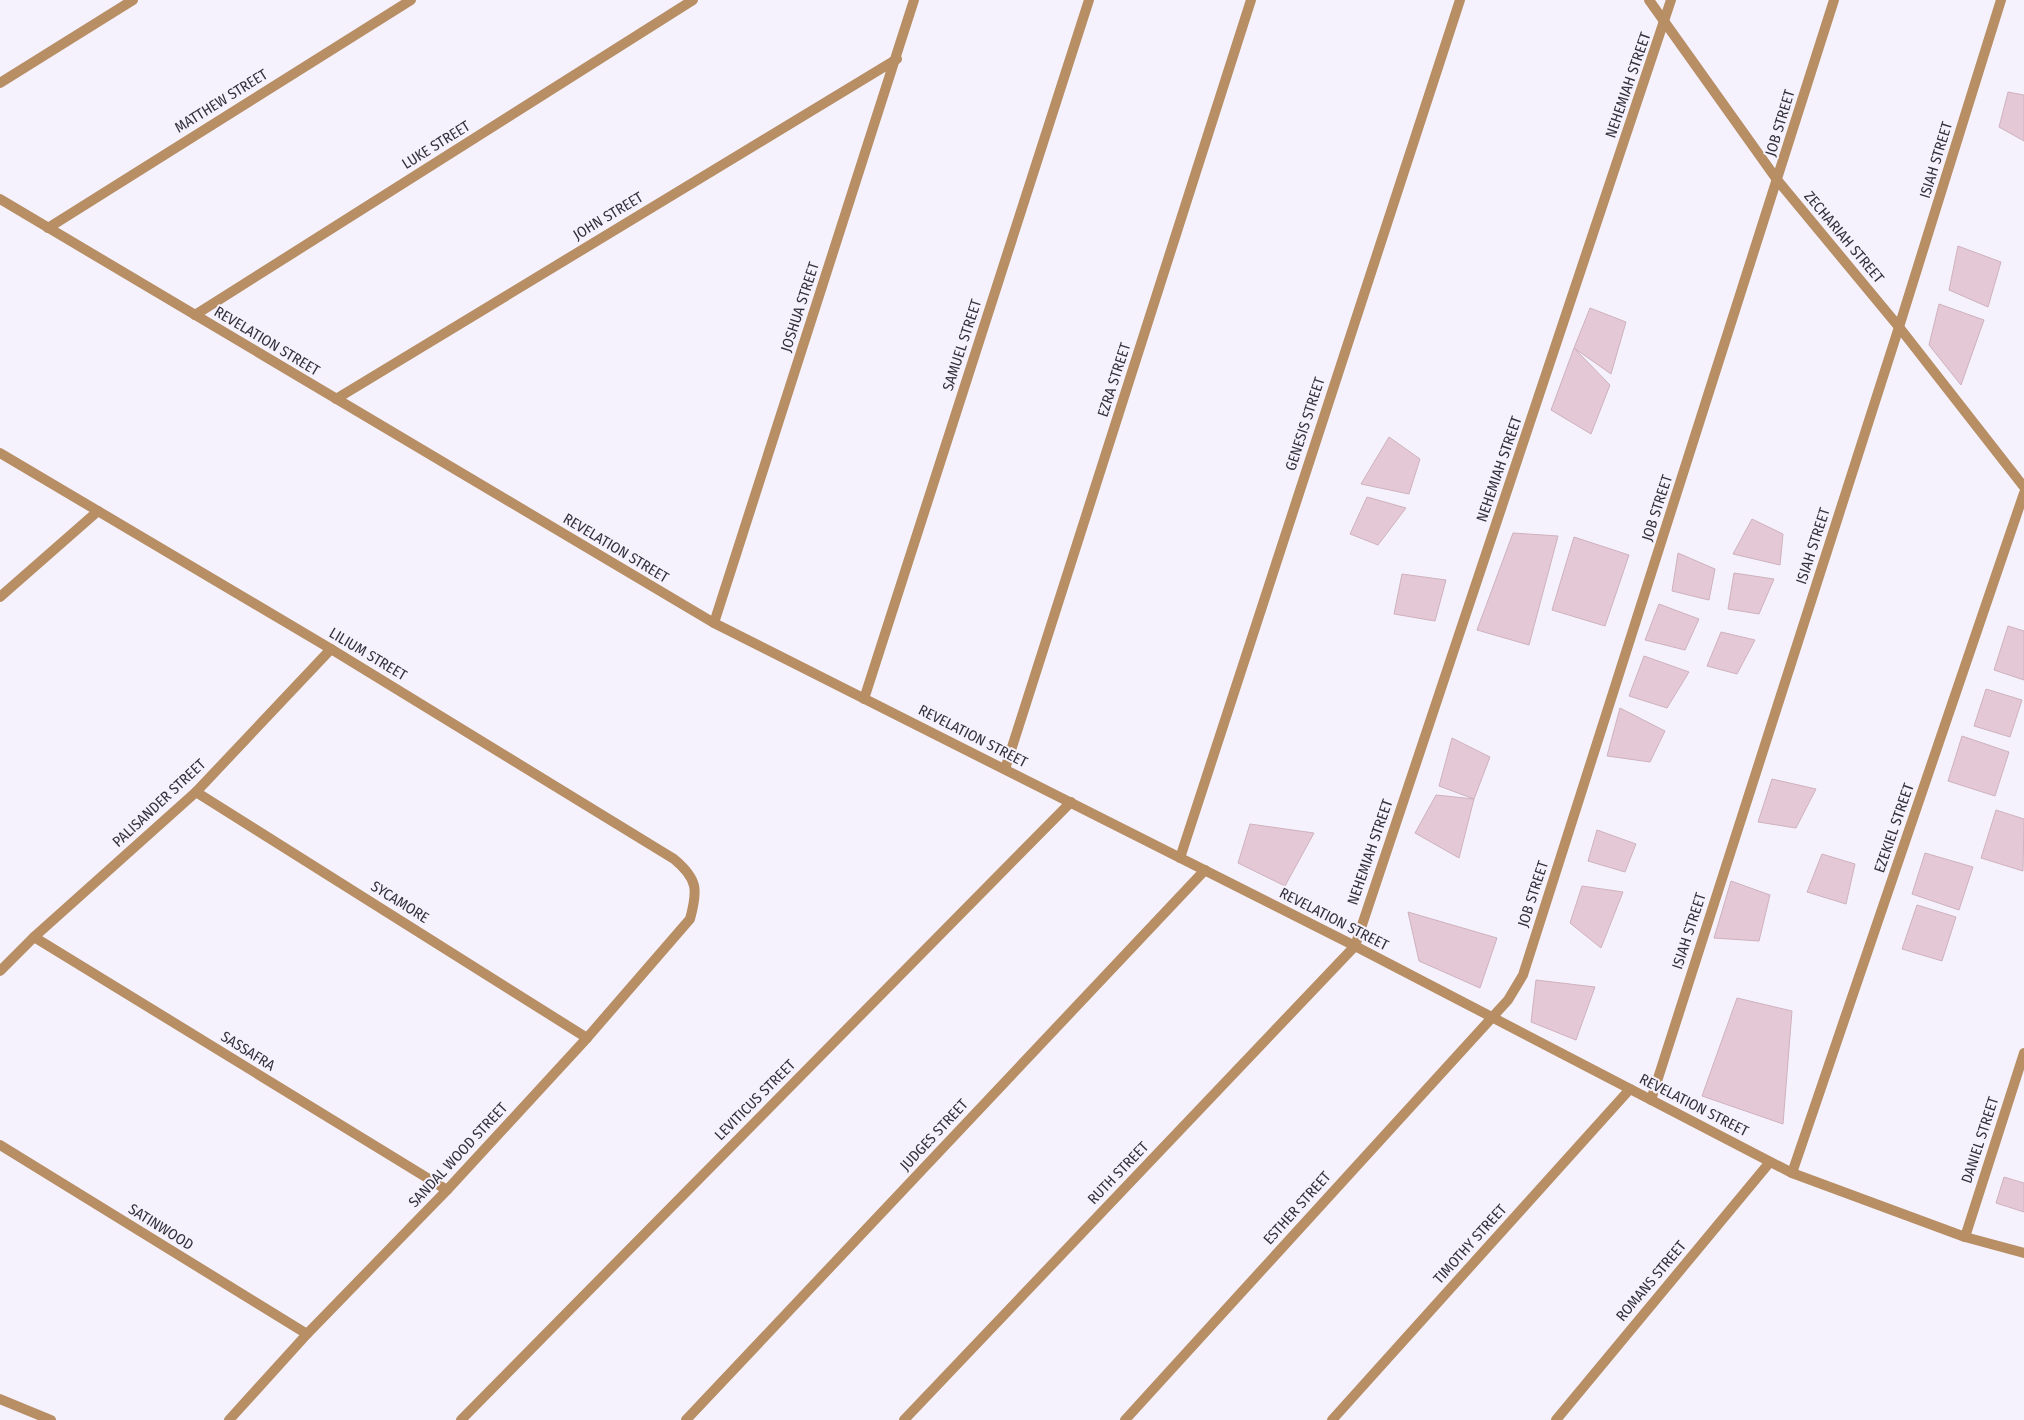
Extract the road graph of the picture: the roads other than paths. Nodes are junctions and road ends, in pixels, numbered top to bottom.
1 (133, 0) edge
2 (411, 0) edge
3 (693, 0) edge
4 (914, 0) edge
5 (1089, 0) edge
6 (1251, 0) edge
7 (1460, 0) edge
8 (1649, 0) edge
9 (1671, 0) edge
10 (1834, 0) edge
11 (2002, 0) edge
12 (1665, 22) junction
13 (897, 59) junction
14 (0, 83) edge
15 (1778, 181) junction
16 (0, 199) edge
17 (48, 228) junction
18 (195, 315) junction
19 (1899, 327) junction
20 (336, 399) junction
21 (0, 454) edge
22 (2024, 487) edge
23 (2024, 493) edge
24 (98, 511) junction
25 (0, 597) edge
26 (714, 623) junction
27 (331, 649) junction
28 (864, 698) junction
29 (1005, 769) junction
30 (196, 792) junction
31 (1071, 802) junction
32 (1180, 858) junction
33 (1205, 870) junction
34 (695, 901) joint
35 (34, 937) junction
36 (1355, 946) junction
37 (0, 971) edge
38 (1492, 1017) junction
39 (587, 1038) junction
40 (2024, 1053) edge
41 (1630, 1089) junction
42 (1651, 1100) junction
43 (0, 1145) edge
44 (1770, 1162) junction
45 (1792, 1173) junction
46 (447, 1190) junction
47 (1965, 1237) junction
48 (2024, 1253) edge
49 (307, 1334) junction
50 (0, 1399) edge
51 (51, 1420) edge
52 (230, 1420) edge
53 (461, 1420) edge
54 (686, 1420) edge
55 (904, 1420) edge
56 (1125, 1420) edge
57 (1332, 1420) edge
58 (1556, 1420) edge

1 - 14 street
2 - 17 street, MATTHEW STREET
3 - 18 street, LUKE STREET
4 - 13 street, JOSHUA STREET
5 - 28 street, SAMUEL STREET
6 - 29 street, EZRA STREET
7 - 32 street, GENESIS STREET
8 - 12 street, ZECHARIAH STREET
9 - 12 street, NEHEMIAH STREET
10 - 15 street, JOB STREET
11 - 19 street, ISIAH STREET
12 - 15 street, ZECHARIAH STREET
12 - 36 street, NEHEMIAH STREET
13 - 20 street, JOHN STREET
13 - 26 street, JOSHUA STREET
15 - 19 street, ZECHARIAH STREET
15 - 38 street, JOB STREET
16 - 17 street, REVELATION STREET
17 - 18 street, REVELATION STREET
18 - 20 street, REVELATION STREET
19 - 22 street, ZECHARIAH STREET
19 - 42 street, ISIAH STREET
20 - 26 street, REVELATION STREET
21 - 24 street, LILIUM STREET
23 - 45 street, EZEKIEL STREET
24 - 25 street
24 - 27 street, LILIUM STREET
26 - 28 street, REVELATION STREET
27 - 30 street, PALISANDER STREET
27 - 34 street, LILIUM STREET
28 - 29 street, REVELATION STREET
29 - 31 street, REVELATION STREET
30 - 35 street, PALISANDER STREET
30 - 39 street, SYCAMORE
31 - 32 street, REVELATION STREET
31 - 53 street, LEVITICUS STREET
32 - 33 street, REVELATION STREET
33 - 36 street, REVELATION STREET
33 - 54 street, JUDGES STREET
34 - 39 street, SANDAL WOOD STREET
35 - 37 street, PALISANDER STREET
35 - 46 street, SASSAFRA
36 - 38 street, REVELATION STREET
36 - 55 street, RUTH STREET
38 - 41 street, REVELATION STREET
38 - 56 street, ESTHER STREET
39 - 46 street, SANDAL WOOD STREET
40 - 47 street, DANIEL STREET
41 - 42 street, REVELATION STREET
41 - 57 street, TIMOTHY STREET
42 - 44 street, REVELATION STREET
43 - 49 street, SATINWOOD
44 - 45 street, REVELATION STREET
44 - 58 street, ROMANS STREET
45 - 47 street, REVELATION STREET
46 - 49 street, SANDAL WOOD STREET
47 - 48 street, REVELATION STREET
49 - 52 street, SANDAL WOOD STREET
50 - 51 street

